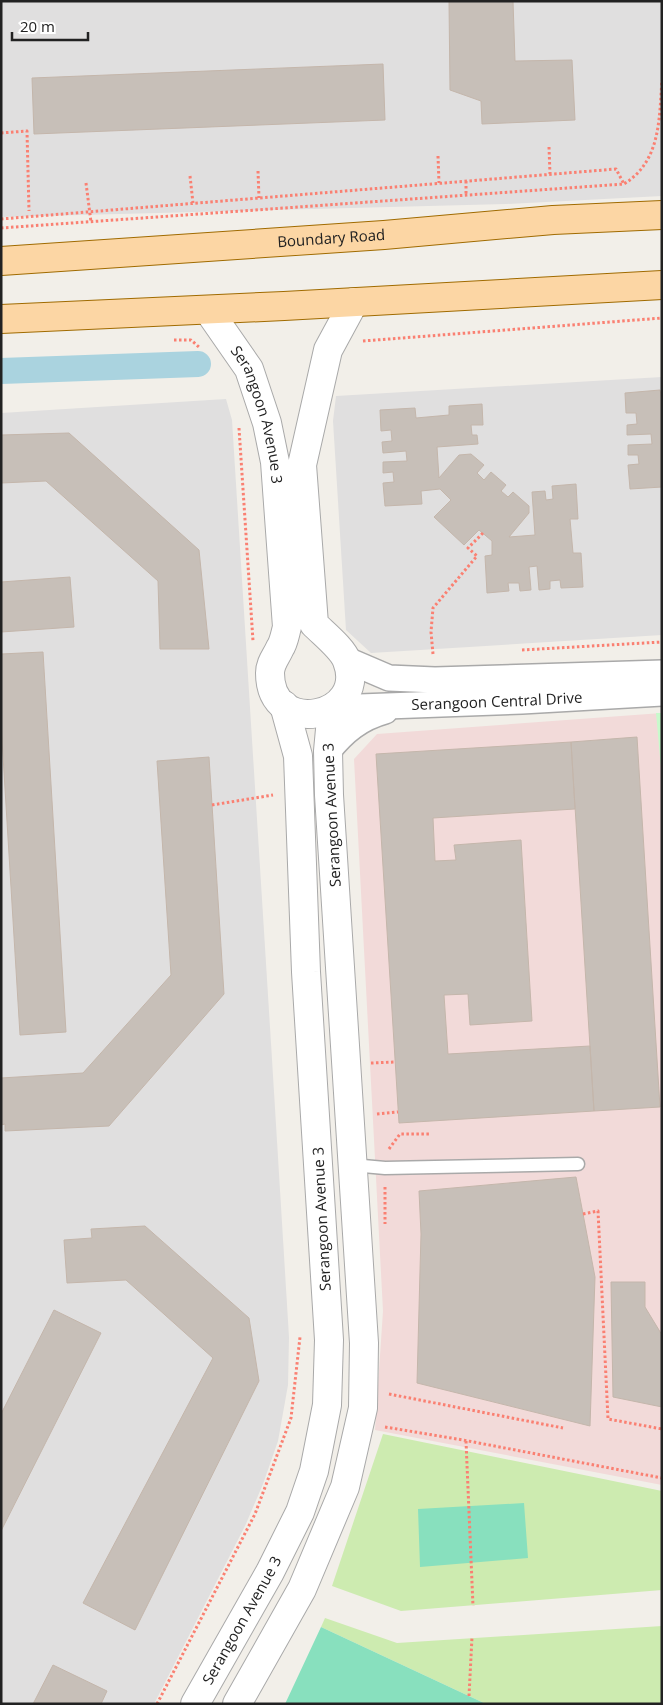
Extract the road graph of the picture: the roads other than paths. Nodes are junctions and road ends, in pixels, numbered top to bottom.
1 (662, 215) edge
2 (1, 261) edge
3 (662, 285) edge
4 (354, 302) junction
5 (208, 310) junction
6 (1, 319) edge
7 (281, 648) junction
8 (338, 650) junction
9 (662, 673) edge
10 (662, 692) edge
11 (284, 705) junction
12 (402, 706) junction
13 (332, 708) junction
14 (328, 751) junction
15 (578, 1164) dead end
16 (352, 1165) junction
17 (195, 1704) edge
18 (237, 1704) edge

1 - 2 main road, Boundary Road
3 - 4 main road
4 - 5 main road
4 - 8 street, Serangoon Avenue 3
5 - 6 main road
5 - 7 street, Serangoon Avenue 3
7 - 8 street
7 - 11 street, Serangoon Avenue 3
8 - 9 street, Serangoon Central Drive
8 - 13 street
10 - 12 street, Serangoon Central Drive
11 - 13 street
11 - 17 street, Serangoon Avenue 3
12 - 13 street, Serangoon Central Drive
12 - 14 street
13 - 14 street, Serangoon Avenue 3
14 - 16 street, Serangoon Avenue 3
15 - 16 lane
16 - 18 street, Serangoon Avenue 3

